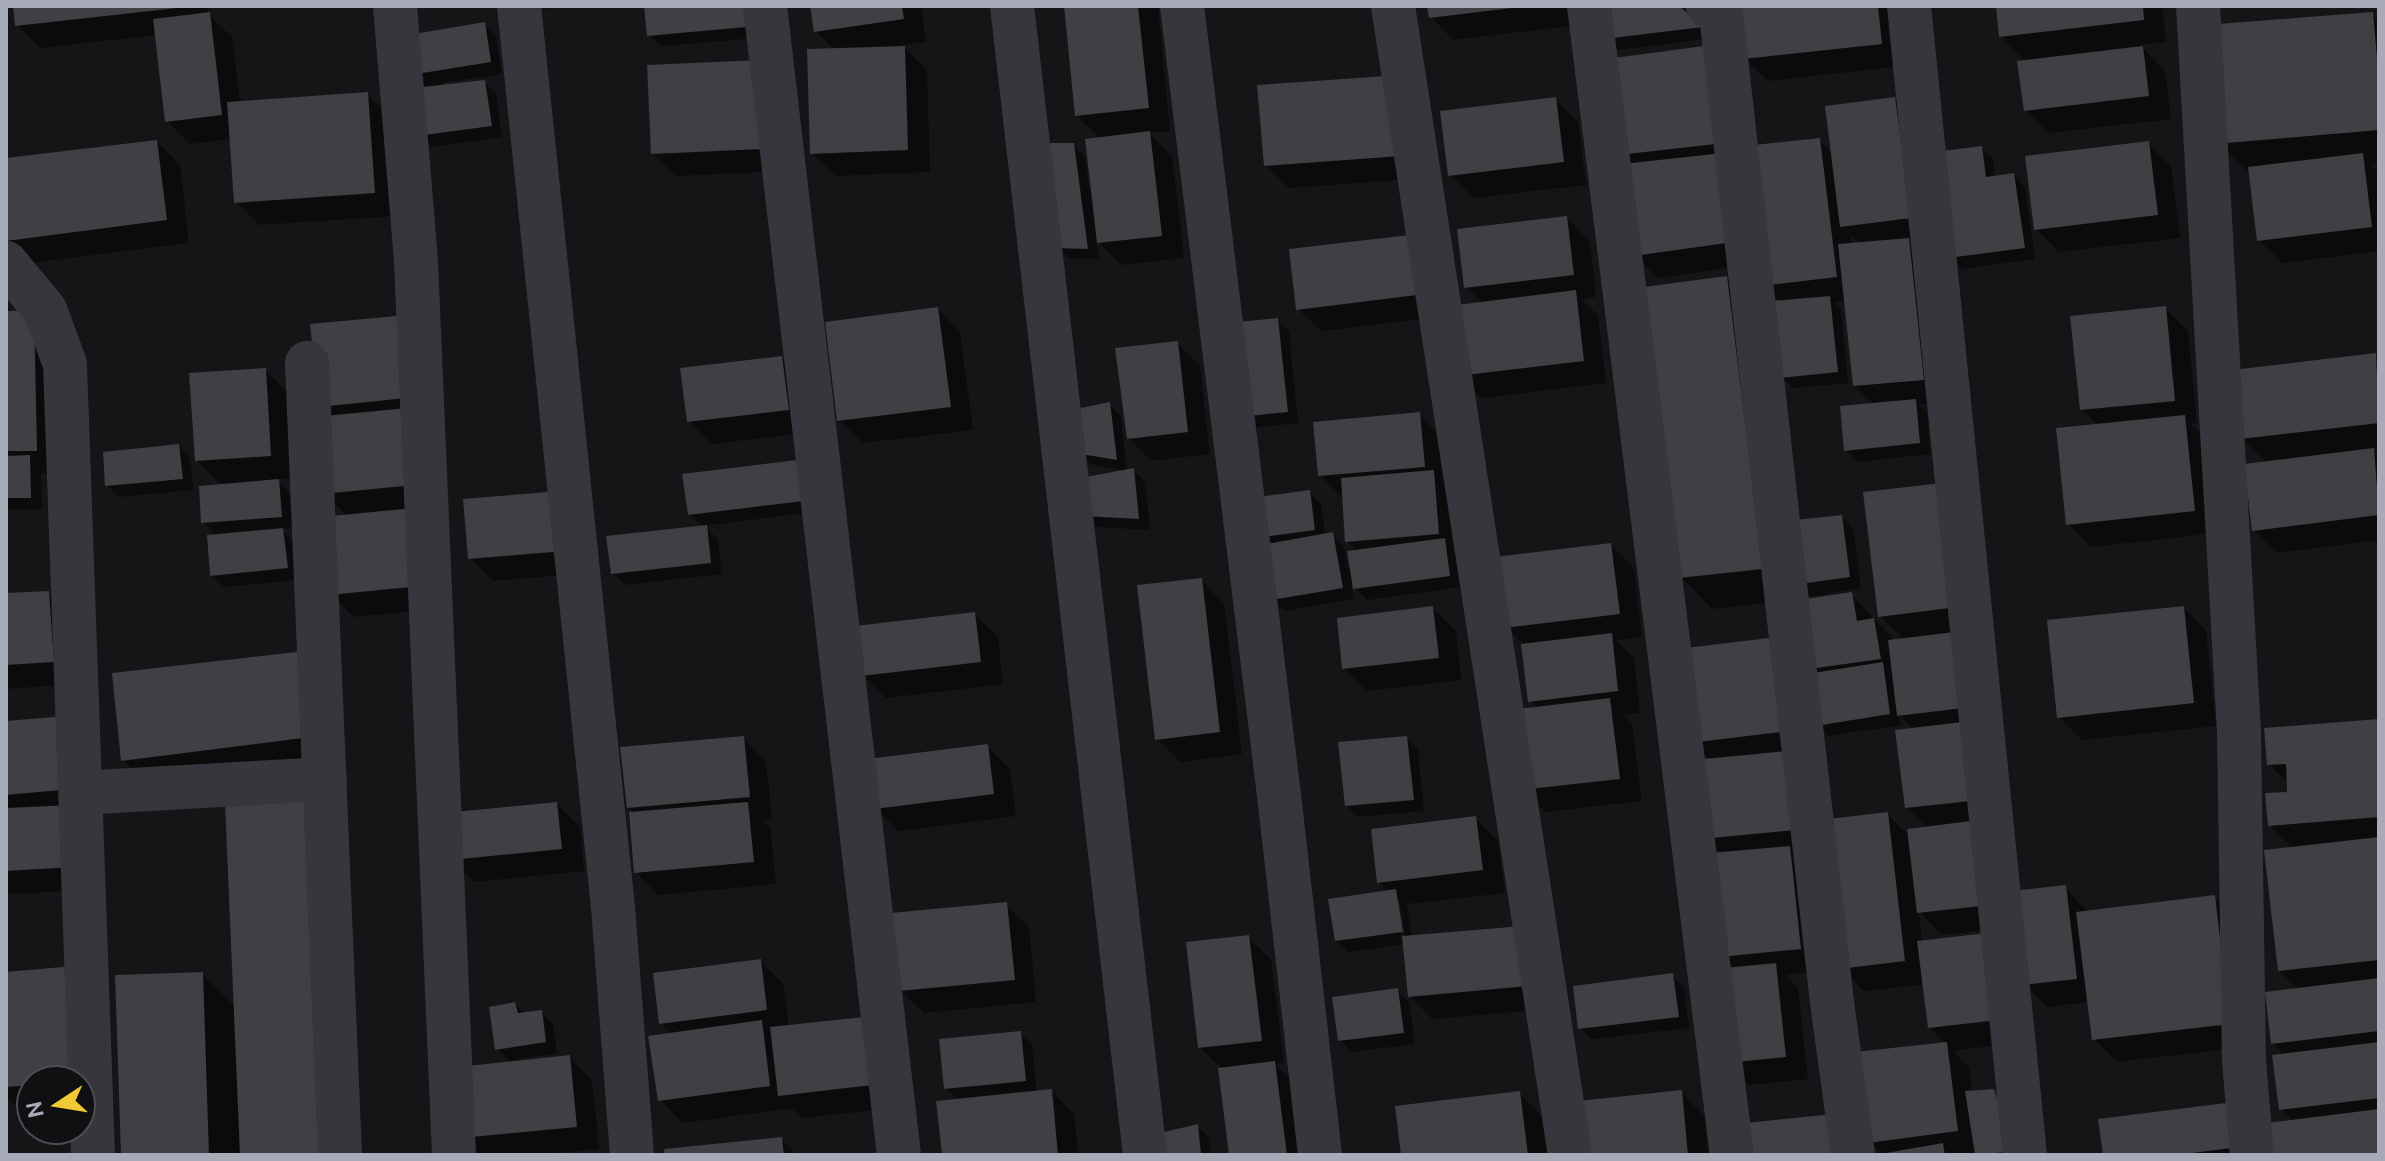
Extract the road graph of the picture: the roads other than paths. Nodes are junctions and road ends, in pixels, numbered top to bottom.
1 (395, 6) edge
2 (519, 6) edge
3 (765, 6) edge
4 (1012, 6) edge
5 (1182, 6) edge
6 (1393, 6) edge
7 (1589, 6) edge
8 (1708, 6) edge
9 (1909, 6) edge
10 (2198, 6) edge
11 (6, 263) edge
12 (307, 363) dead end
13 (325, 779) junction
14 (80, 793) junction
15 (93, 1155) edge
16 (340, 1155) edge
17 (454, 1155) edge
18 (632, 1155) edge
19 (899, 1155) edge
20 (1145, 1155) edge
21 (1320, 1155) edge
22 (1570, 1155) edge
23 (1732, 1155) edge
24 (1853, 1155) edge
25 (2025, 1155) edge
26 (2252, 1155) edge

1 - 17 street
2 - 18 street
3 - 19 street
4 - 20 street
5 - 21 street
6 - 22 street
7 - 23 street
8 - 24 street
9 - 25 street
10 - 26 street
11 - 14 street
12 - 13 street
13 - 14 street
13 - 16 street
14 - 15 street

